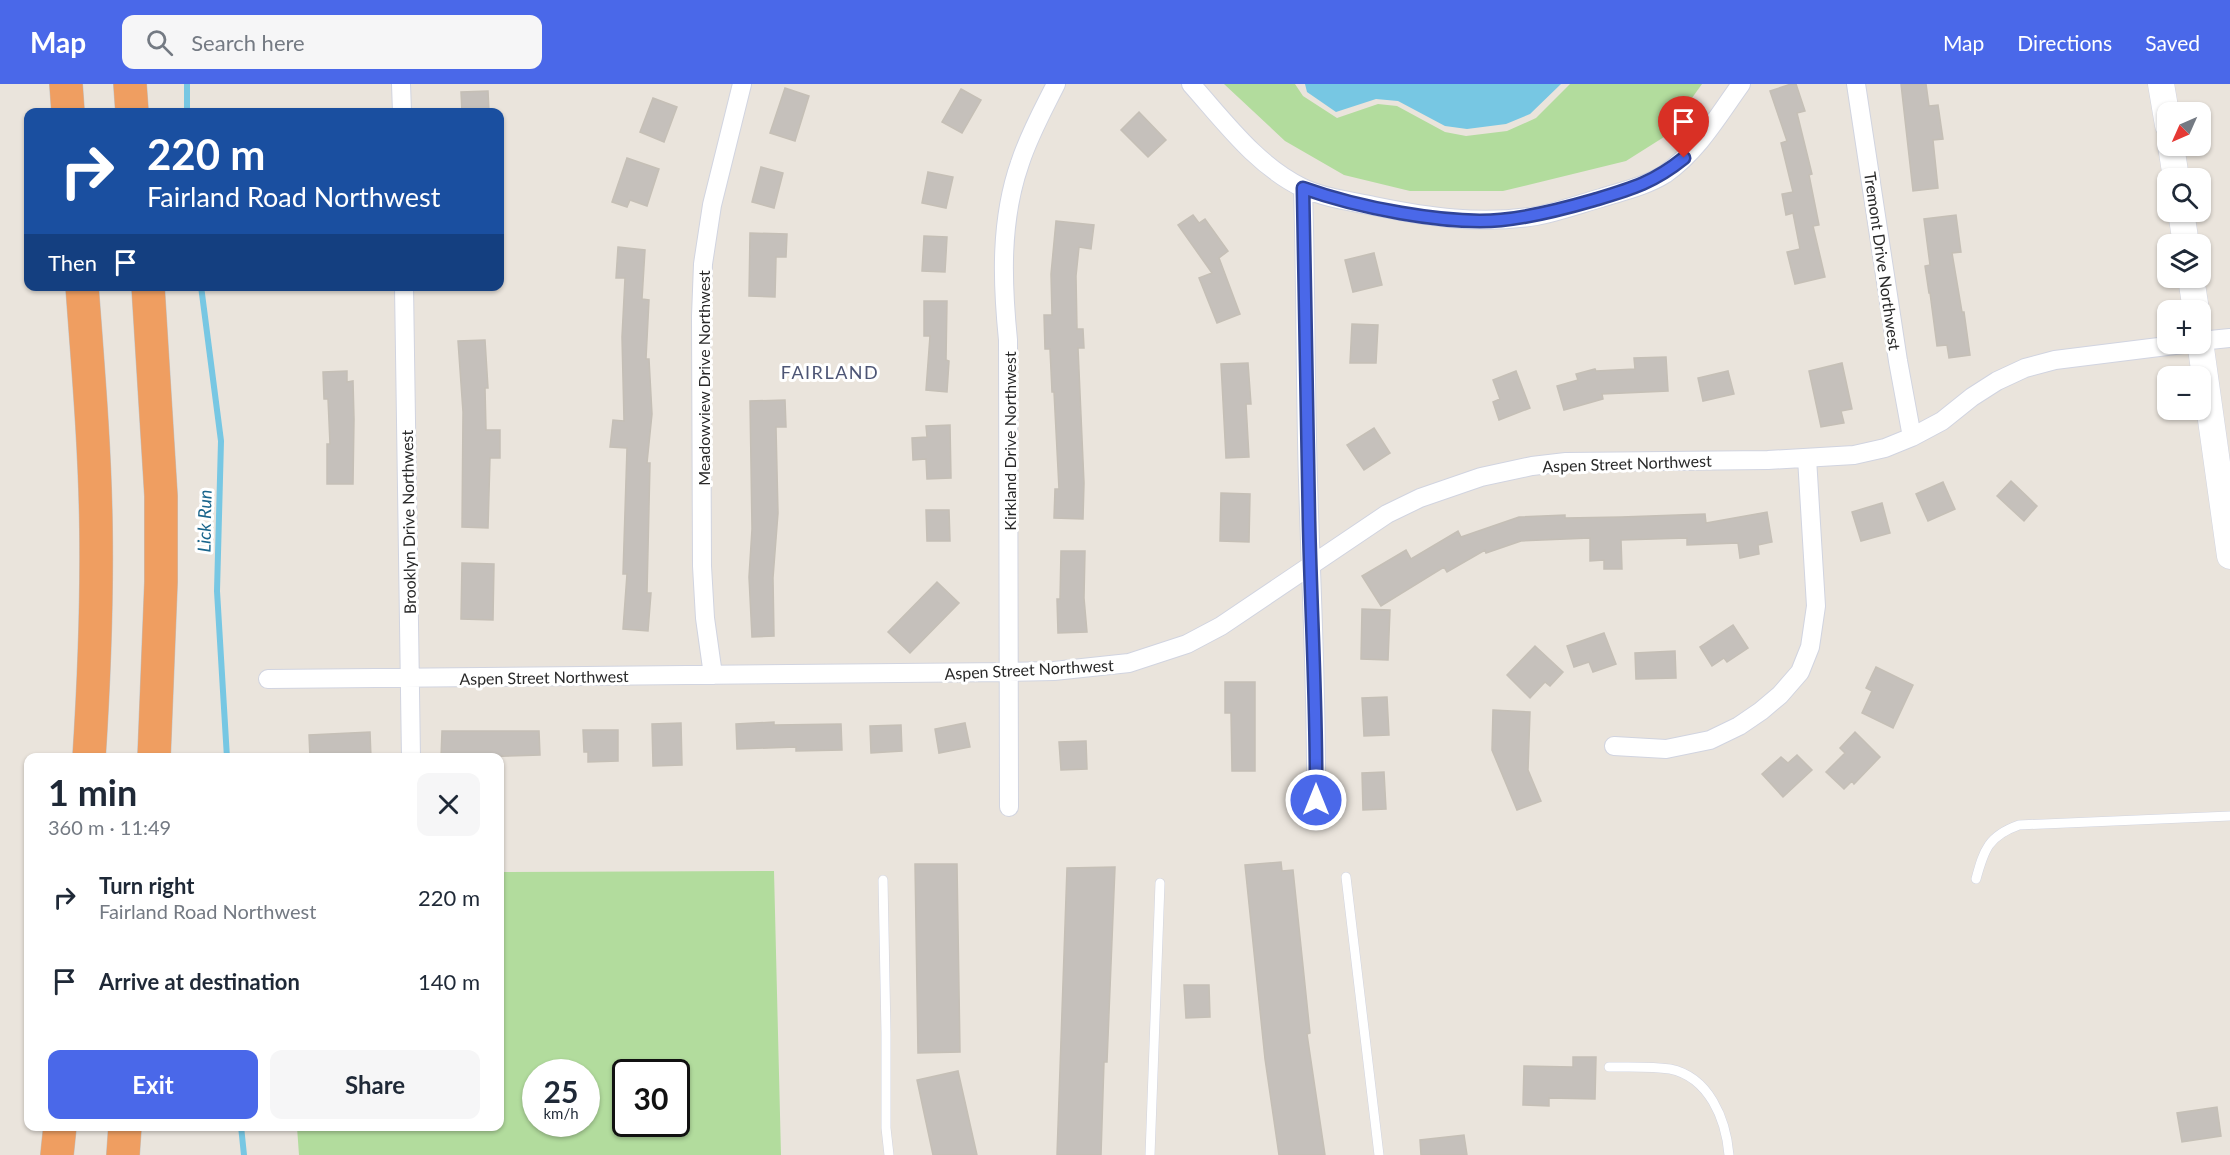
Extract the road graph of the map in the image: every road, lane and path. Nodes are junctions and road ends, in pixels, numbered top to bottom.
1 (66, 84) edge
2 (130, 84) edge
3 (401, 84) edge
4 (742, 84) edge
5 (1056, 84) edge
6 (1191, 84) edge
7 (1741, 84) edge
8 (1856, 84) edge
9 (2161, 84) edge
10 (2164, 102) edge
11 (68, 108) edge
12 (132, 108) edge
13 (402, 108) edge
14 (1303, 188) junction
15 (82, 291) edge
16 (148, 291) edge
17 (404, 291) edge
18 (2230, 338) edge
19 (2211, 340) edge
20 (2157, 347) edge
21 (2202, 354) edge
22 (1912, 437) junction
23 (1807, 458) junction
24 (2230, 556) edge
25 (1310, 566) junction
26 (1009, 672) junction
27 (713, 675) junction
28 (410, 678) junction
29 (268, 679) dead end
30 (1614, 746) dead end
31 (89, 753) edge
32 (154, 753) edge
33 (411, 753) edge
34 (1316, 800) dead end
35 (1009, 807) dead end
36 (2230, 816) edge
37 (1346, 877) dead end
38 (1976, 879) dead end
39 (883, 880) dead end
40 (1160, 883) dead end
41 (1609, 1067) dead end
42 (59, 1131) edge
43 (125, 1131) edge
44 (57, 1155) edge
45 (123, 1155) edge
46 (889, 1155) edge
47 (1150, 1155) edge
48 (1379, 1155) edge
49 (1729, 1155) edge

1 - 11 highway
2 - 12 highway
3 - 13 street
4 - 27 street, Meadowview Drive Northwest
5 - 26 street, Kirkland Drive Northwest
6 - 14 street
7 - 14 street
8 - 22 street, Tremont Drive Northwest
9 - 10 main road
14 - 25 street
15 - 31 highway
16 - 32 highway
17 - 28 street, Brooklyn Drive Northwest
18 - 19 street
20 - 22 street, Aspen Street Northwest
21 - 24 main road
22 - 23 street, Aspen Street Northwest
23 - 25 street, Aspen Street Northwest
23 - 30 street
25 - 26 street, Aspen Street Northwest
25 - 34 street
26 - 27 street, Aspen Street Northwest
26 - 35 street, Kirkland Drive Northwest
27 - 28 street, Aspen Street Northwest
28 - 29 street, Aspen Street Northwest
28 - 33 street, Brooklyn Drive Northwest
36 - 38 lane
37 - 48 lane
39 - 46 lane
40 - 47 lane
41 - 49 lane
42 - 44 highway
43 - 45 highway

